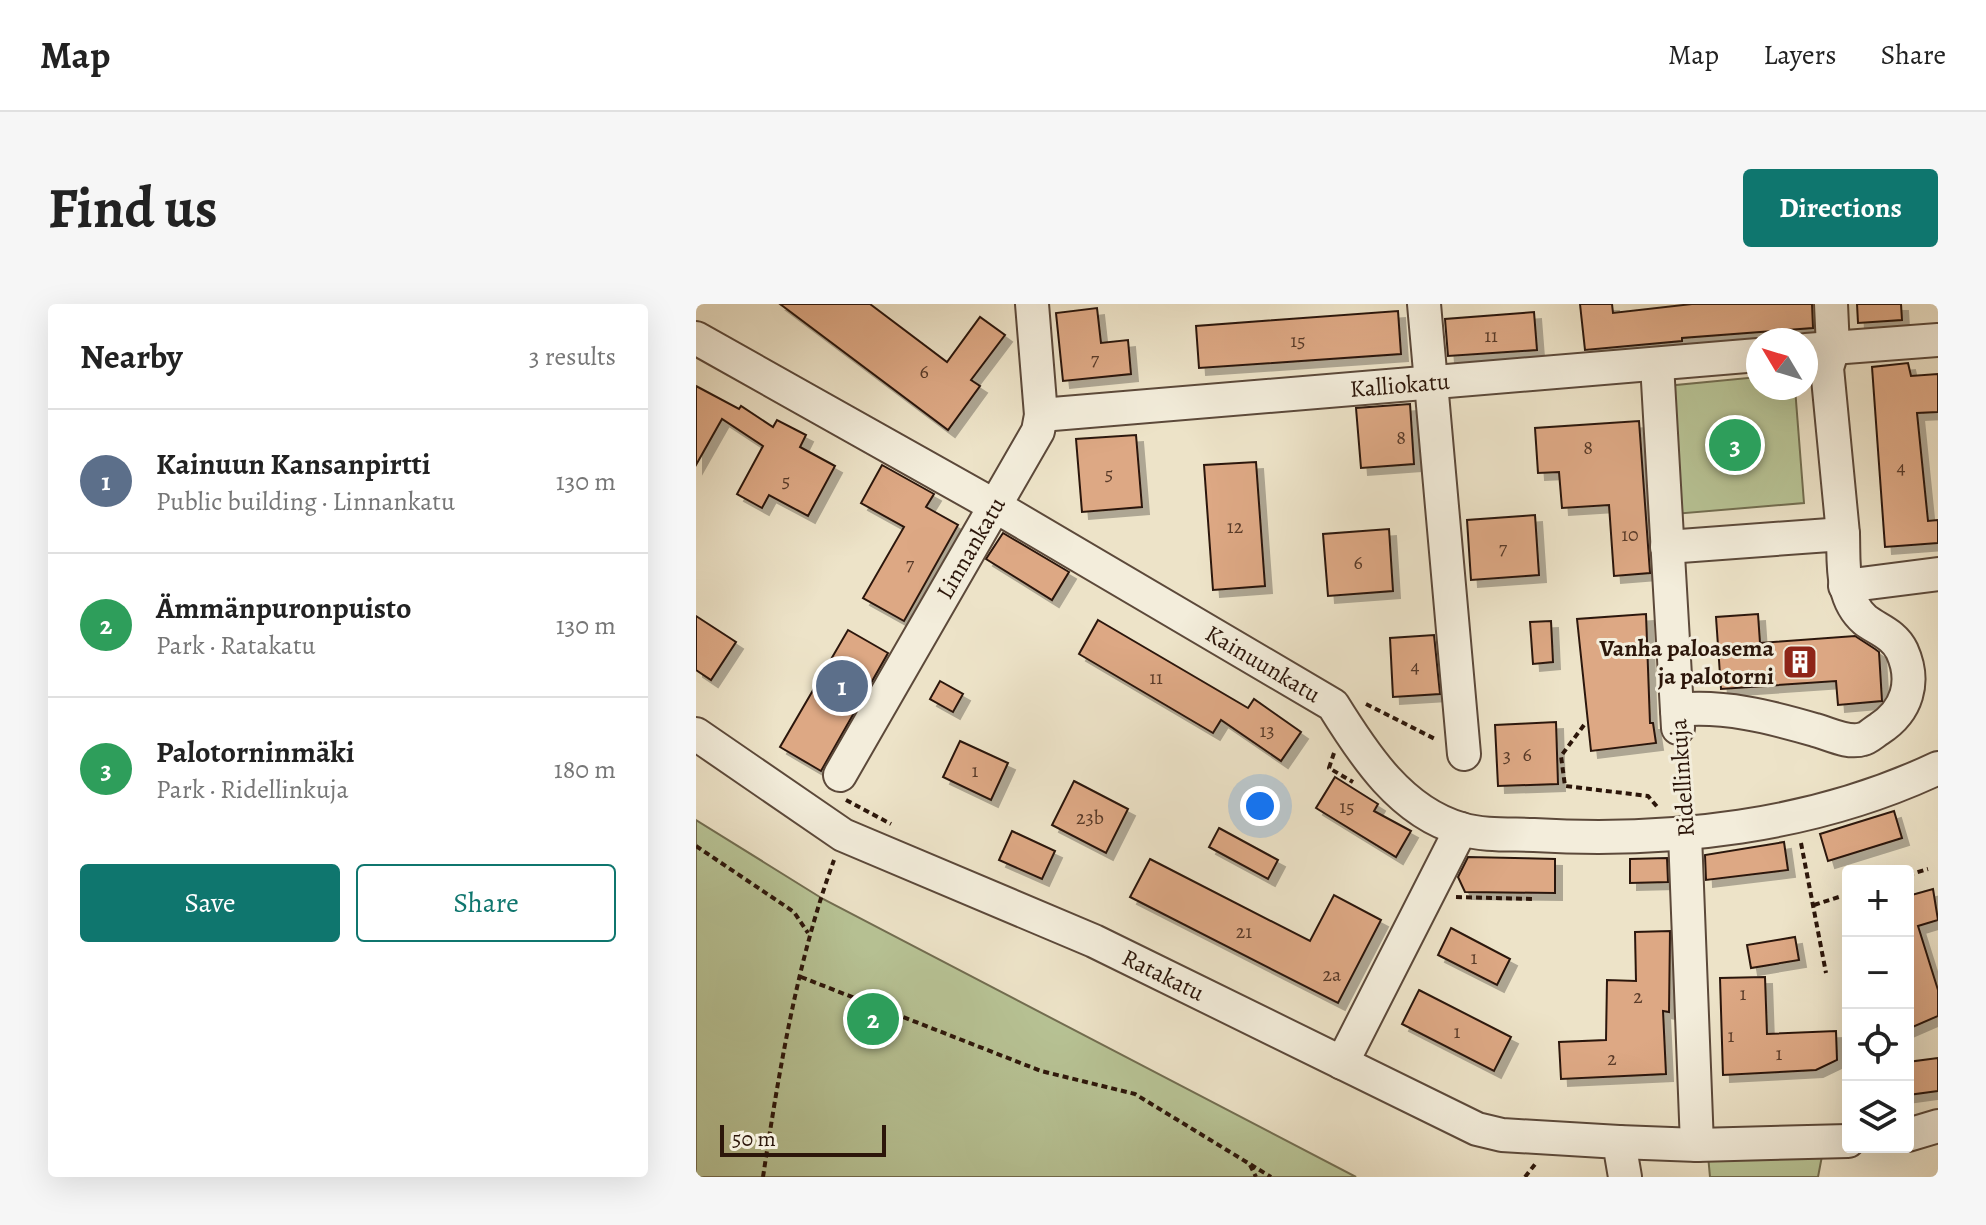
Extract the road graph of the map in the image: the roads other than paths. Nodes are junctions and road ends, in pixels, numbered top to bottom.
1 (1032, 304) edge
2 (1424, 304) edge
3 (1831, 304) edge
4 (696, 338) edge
5 (1938, 340) edge
6 (1820, 349) edge
7 (1746, 356) edge
8 (1657, 364) junction
9 (1431, 383) junction
10 (1041, 415) junction
11 (995, 506) junction
12 (1843, 534) junction
13 (1667, 547) junction
14 (1938, 574) edge
15 (1845, 586) junction
16 (696, 734) edge
17 (1464, 754) road end
18 (1938, 768) edge
19 (840, 785) road end
20 (1461, 829) junction
21 (1685, 835) junction
22 (1342, 1063) junction
23 (1938, 1126) edge
24 (1914, 1133) edge
25 (1842, 1141) edge
26 (1619, 1142) junction
27 (1697, 1145) junction
28 (1625, 1177) edge

1 - 10 street, Linnankatu
2 - 9 street
3 - 6 street
4 - 11 street, Kainuunkatu
5 - 6 street
6 - 12 street
7 - 8 street, Kalliokatu
8 - 9 street, Kalliokatu
8 - 13 street, Ridellinkuja
9 - 10 street, Kalliokatu
9 - 17 street
10 - 11 street, Linnankatu
11 - 19 street, Linnankatu
11 - 20 street, Kainuunkatu
12 - 13 street
12 - 15 street
13 - 15 street, Ridellinkuja
14 - 15 street
16 - 22 street, Ratakatu
18 - 21 street, Kainuunkatu
20 - 21 street, Kainuunkatu
20 - 22 street
21 - 27 street, Ridellinkuja
22 - 26 street, Ratakatu
23 - 24 street
25 - 27 street, Ratakatu
26 - 27 street, Ratakatu
26 - 28 street

